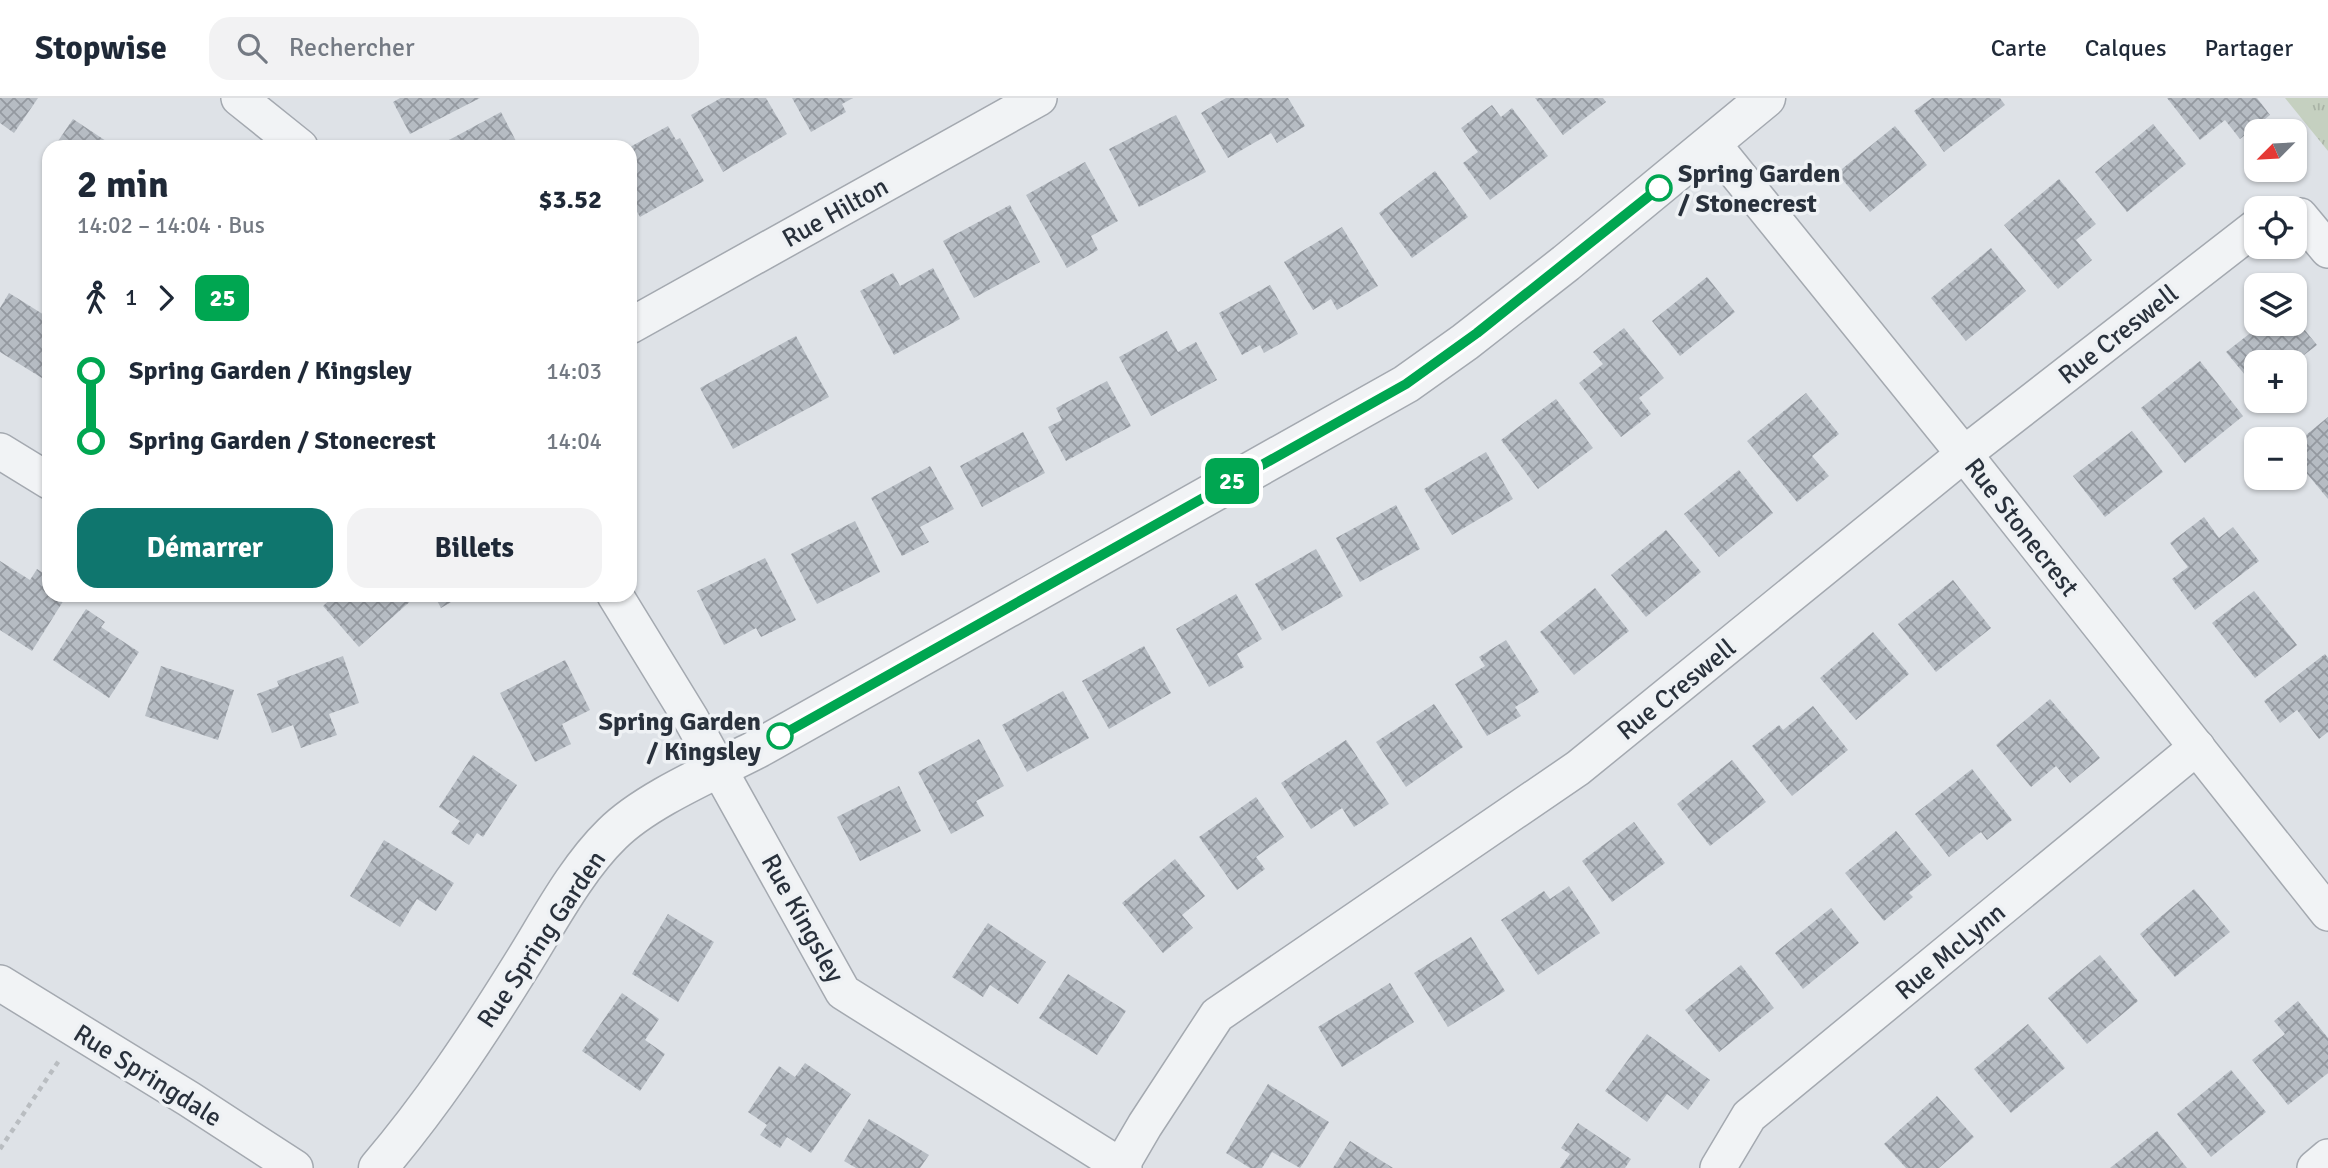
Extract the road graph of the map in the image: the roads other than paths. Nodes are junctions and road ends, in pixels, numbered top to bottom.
1 (239, 98) edge
2 (1039, 98) edge
3 (1766, 98) edge
4 (291, 140) edge
5 (1713, 144) junction
6 (2307, 228) edge
7 (2244, 236) edge
8 (2328, 250) edge
9 (637, 322) edge
10 (0, 451) edge
11 (1964, 454) junction
12 (42, 477) edge
13 (619, 602) edge
14 (2197, 747) junction
15 (719, 769) junction
16 (2328, 913) edge
17 (0, 983) edge
18 (2328, 1157) edge
19 (1122, 1167) edge
20 (295, 1168) edge
21 (378, 1168) edge
22 (1718, 1168) edge
23 (2315, 1168) edge

1 - 4 street
2 - 9 street, Rue Hilton
3 - 5 street, Rue Spring Garden
5 - 11 street, Rue Stonecrest
5 - 15 street, Rue Spring Garden
6 - 8 street
7 - 11 street, Rue Creswell
10 - 12 street
11 - 14 street, Rue Stonecrest
11 - 19 street, Rue Creswell
13 - 15 street, Rue Kingsley
14 - 16 street, Rue Stonecrest
14 - 22 street, Rue McLynn
15 - 19 street, Rue Kingsley
15 - 21 street, Rue Spring Garden
17 - 20 street, Rue Springdale
18 - 23 street

